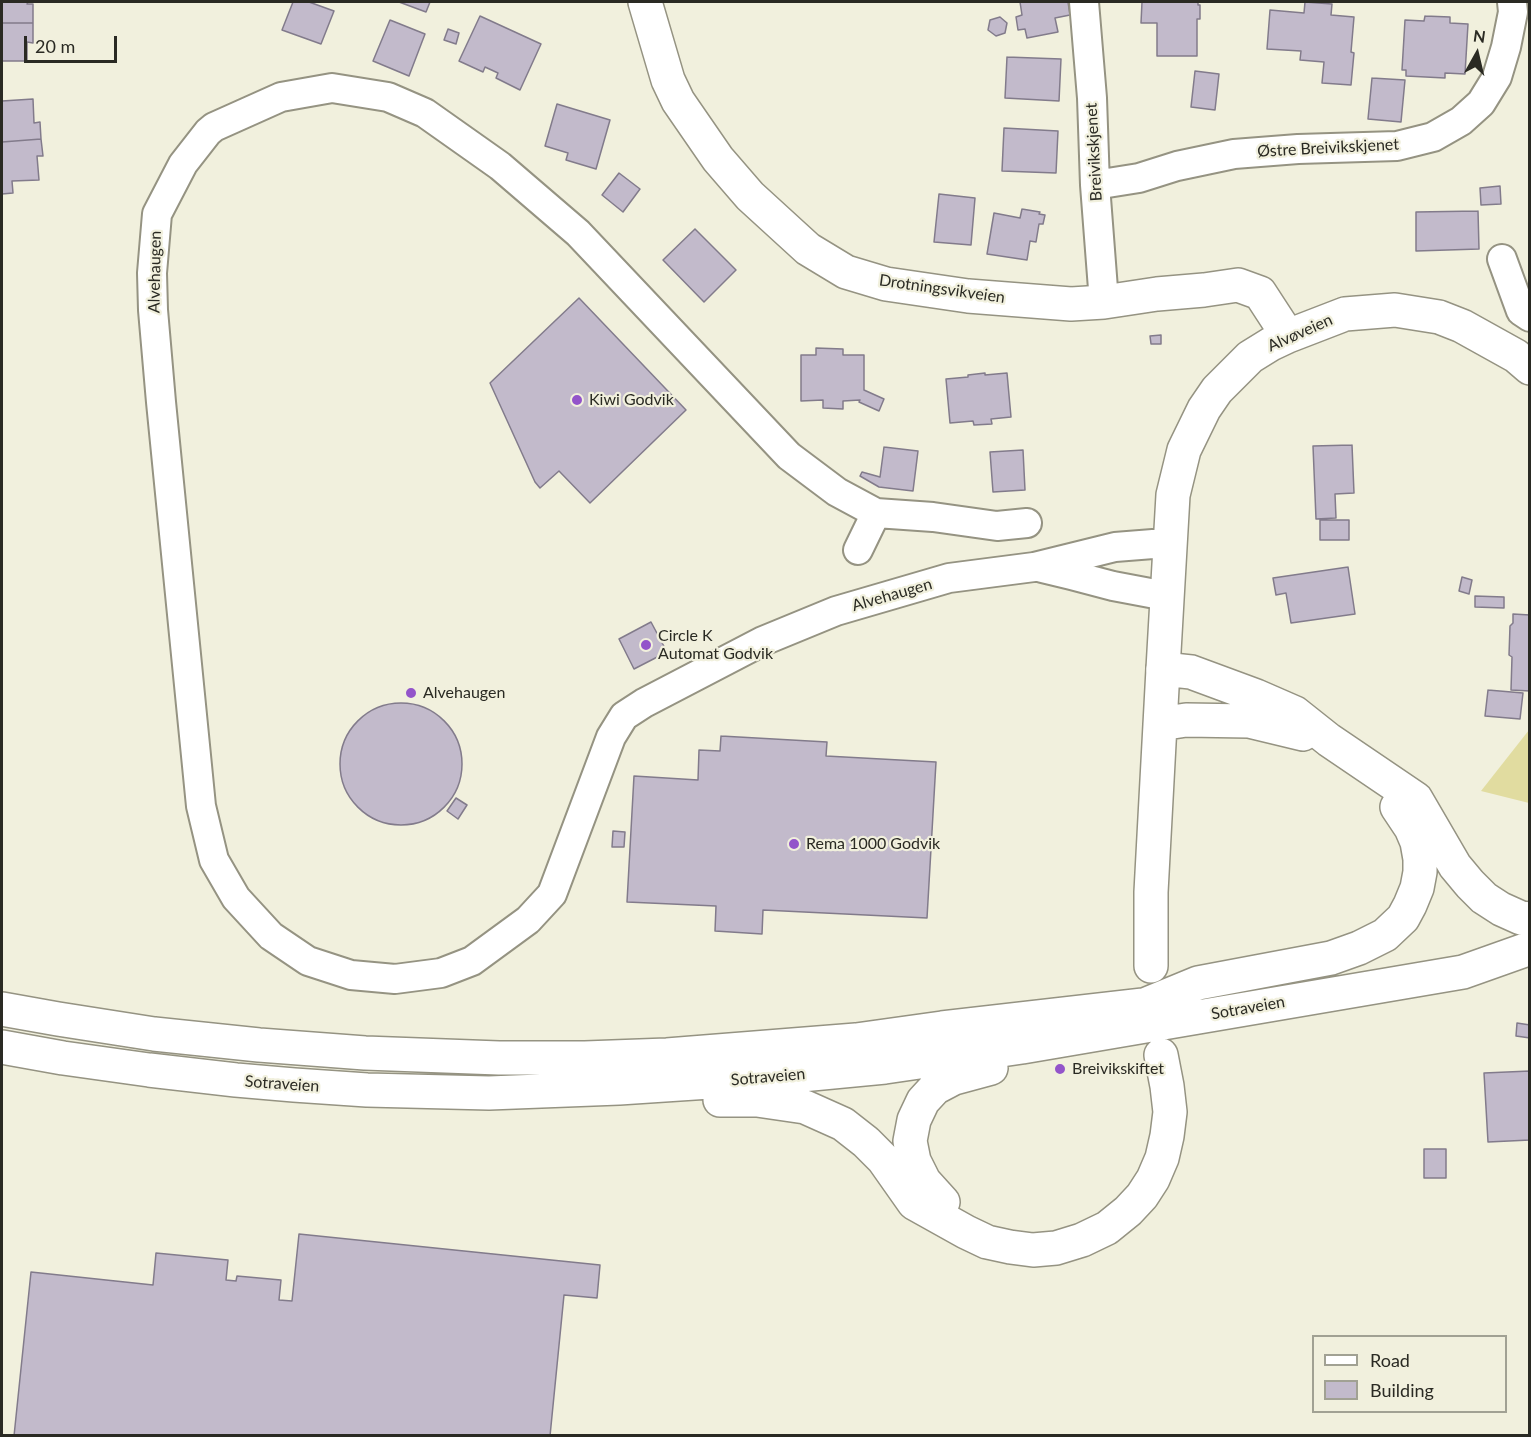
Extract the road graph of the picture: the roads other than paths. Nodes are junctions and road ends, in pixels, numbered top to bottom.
1 (645, 2) edge
2 (1084, 2) edge
3 (1512, 2) edge
4 (1095, 185) junction
5 (1502, 259) dead end
6 (1104, 303) junction
7 (1530, 316) edge
8 (1288, 336) junction
9 (1530, 368) edge
10 (876, 513) junction
11 (1027, 523) dead end
12 (1170, 546) junction
13 (858, 550) dead end
14 (1034, 567) junction
15 (1166, 596) junction
16 (1163, 669) junction
17 (1160, 724) junction
18 (1329, 740) junction
19 (1373, 770) junction
20 (1528, 939) edge
21 (1151, 966) dead end
22 (1147, 1004) junction
23 (2, 1009) edge
24 (1111, 1032) junction
25 (2, 1047) edge
26 (1161, 1054) dead end
27 (620, 1088) junction
28 (966, 1232) junction

1 - 6 main road, Drotningsvikveien
2 - 4 street, Breivikskjenet
3 - 4 street, Østre Breivikskjenet
4 - 6 street, Breivikskjenet
5 - 7 street
6 - 8 main road, Drotningsvikveien
8 - 9 main road, Alvøveien
8 - 12 main road, Alvøveien
10 - 11 street, Alvehaugen
10 - 13 street
10 - 14 street, Alvehaugen
12 - 14 street, Alvehaugen
12 - 15 main road, Alvøveien
14 - 15 street, Alvehaugen
15 - 16 main road, Alvøveien
16 - 17 main road, Alvøveien
16 - 18 main road
17 - 18 main road
17 - 21 main road, Alvøveien
18 - 19 main road
19 - 20 main road
19 - 22 main road
20 - 22 main road, Sotraveien
20 - 24 main road, Sotraveien
22 - 23 main road, Sotraveien
24 - 27 main road, Sotraveien
24 - 28 main road
25 - 27 main road, Sotraveien
26 - 28 main road
27 - 28 main road

